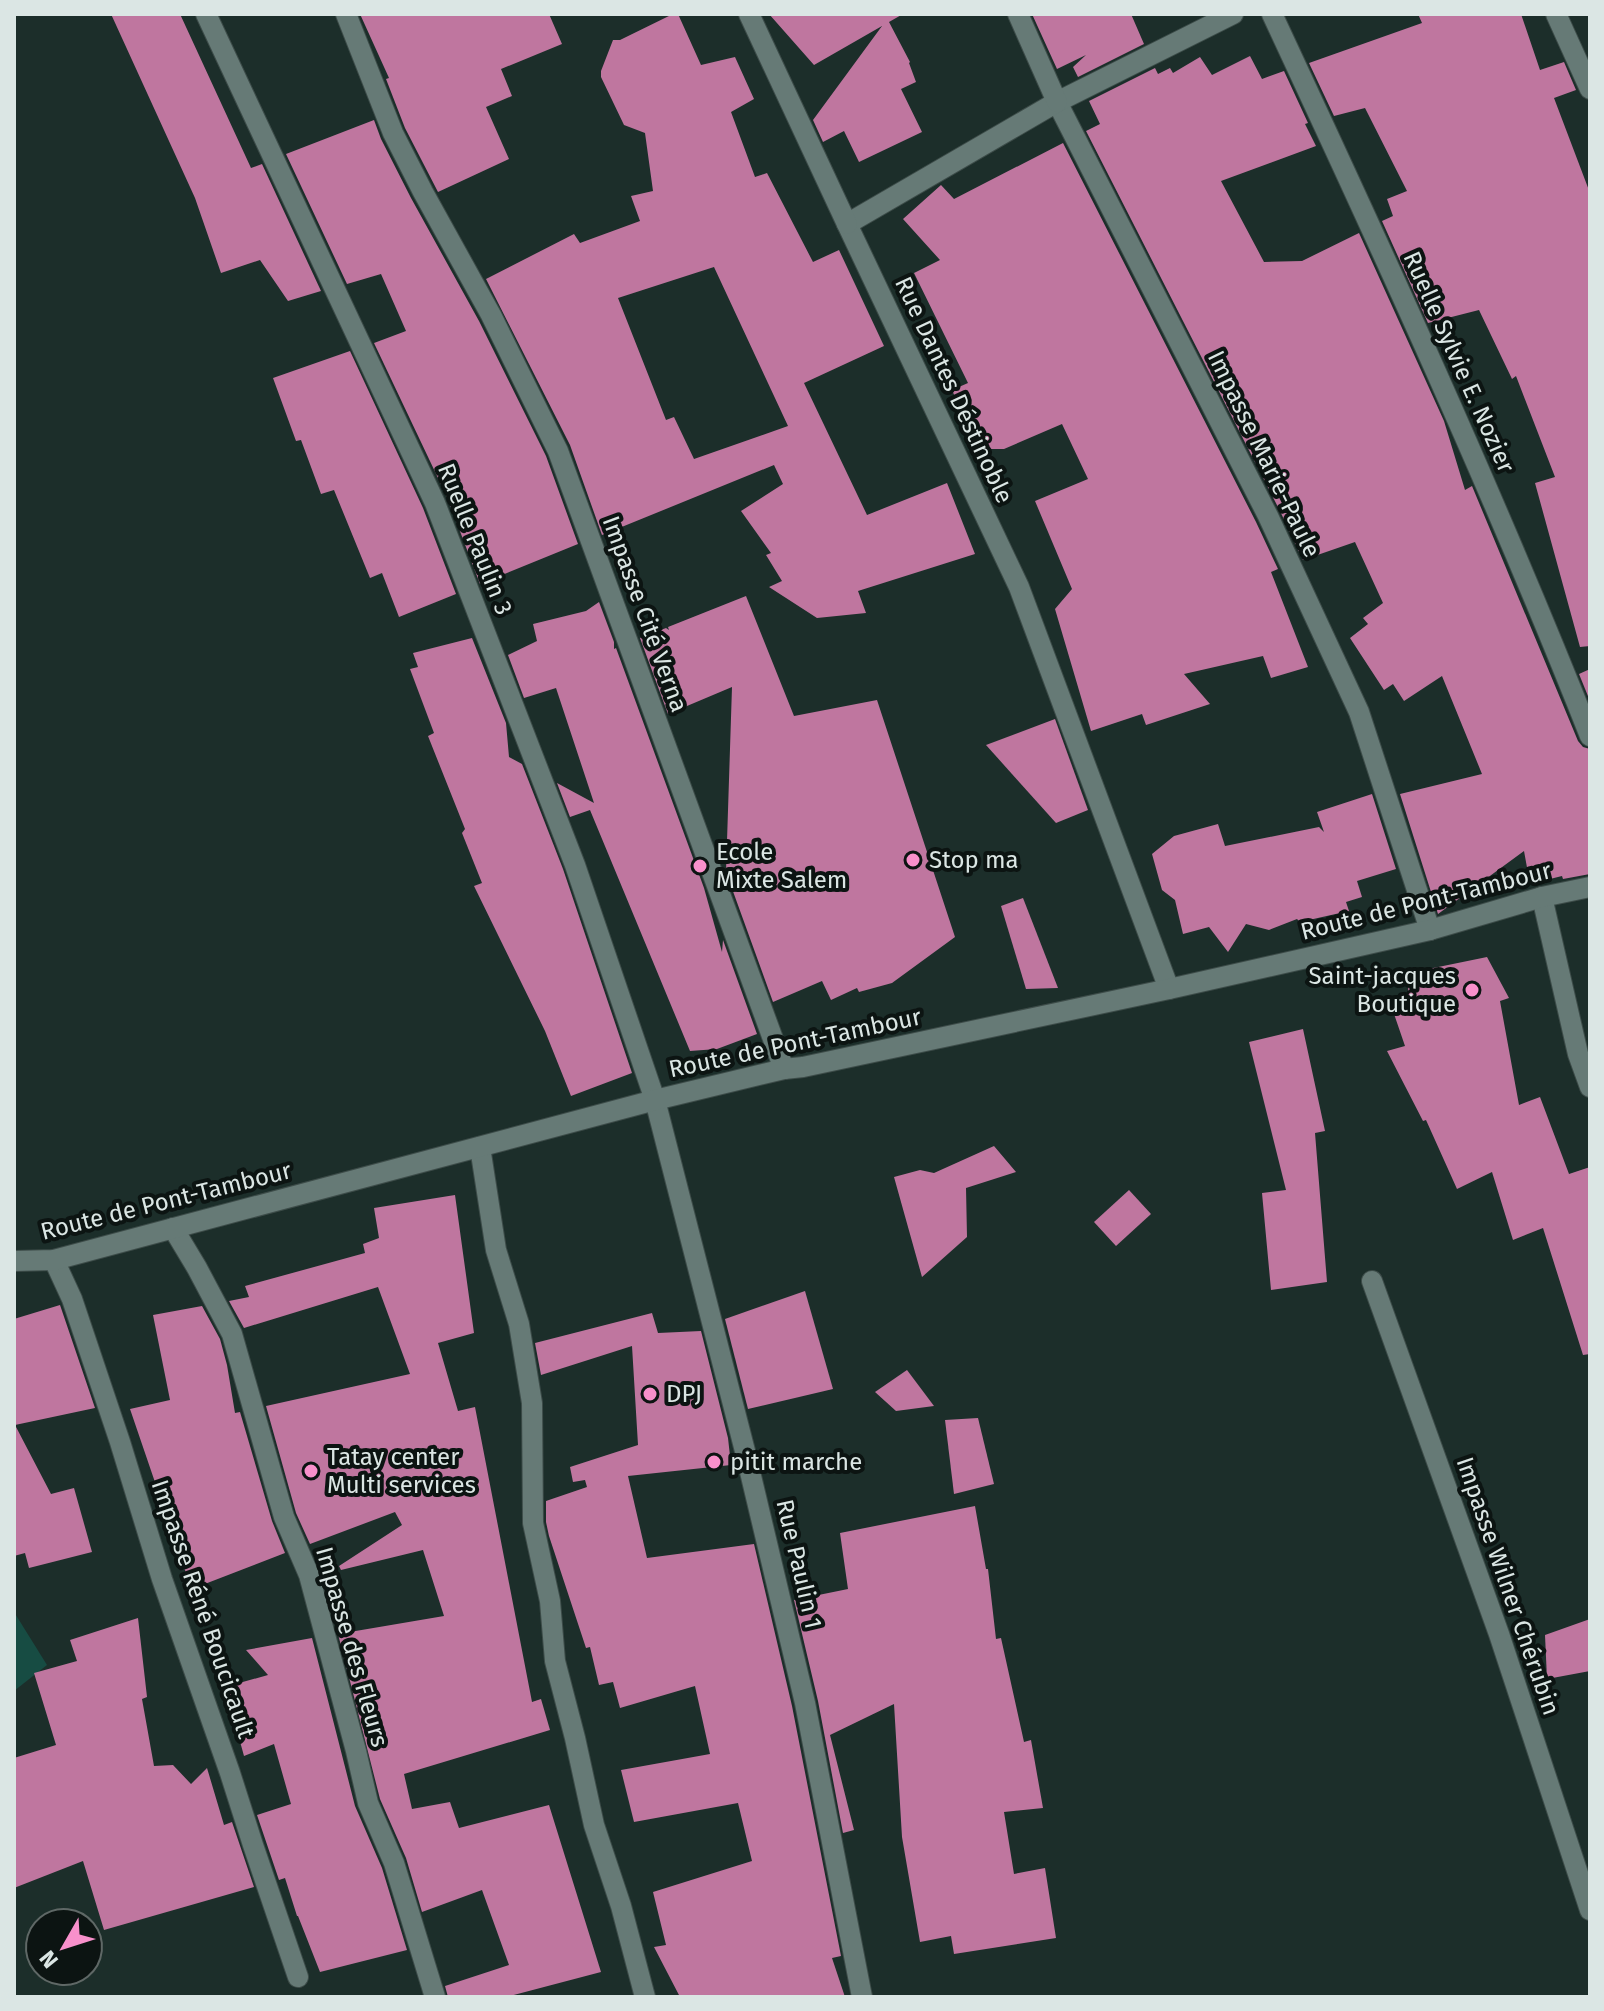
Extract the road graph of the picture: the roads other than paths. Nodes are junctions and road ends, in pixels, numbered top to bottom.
1 (206, 14) edge
2 (346, 14) edge
3 (749, 14) edge
4 (1018, 14) edge
5 (1233, 14) edge
6 (1272, 14) edge
7 (1556, 14) edge
8 (1590, 89) edge
9 (1057, 102) junction
10 (847, 224) junction
11 (1590, 736) edge
12 (1590, 887) edge
13 (1542, 897) junction
14 (1430, 930) junction
15 (1169, 989) junction
16 (784, 1069) junction
17 (1590, 1087) edge
18 (655, 1100) junction
19 (480, 1147) junction
20 (173, 1228) junction
21 (54, 1260) junction
22 (14, 1261) edge
23 (1372, 1281) dead end
24 (1590, 1910) edge
25 (298, 1977) dead end
26 (435, 1997) edge
27 (645, 1997) edge
28 (862, 1997) edge

1 - 18 street, Ruelle Paulin 3
2 - 16 street, Impasse Cité Verna
3 - 10 street, Rue Dantes Déstinoble
4 - 9 street, Impasse Marie-Paule
5 - 9 street
6 - 11 street, Ruelle Sylvie E. Nozier
7 - 8 street
9 - 10 street
9 - 14 street, Impasse Marie-Paule
10 - 15 street, Rue Dantes Déstinoble
12 - 13 street, Route de Pont-Tambour
13 - 14 street, Route de Pont-Tambour
13 - 17 street
14 - 15 street, Route de Pont-Tambour
15 - 16 street, Route de Pont-Tambour
16 - 18 street, Route de Pont-Tambour
18 - 19 street, Route de Pont-Tambour
18 - 28 street, Rue Paulin 1
19 - 20 street, Route de Pont-Tambour
19 - 27 street
20 - 21 street, Route de Pont-Tambour
20 - 26 street, Impasse des Fleurs
21 - 22 street, Route de Pont-Tambour
21 - 25 street, Impasse Réné Boucicault
23 - 24 street, Impasse Wilner Chérubin

